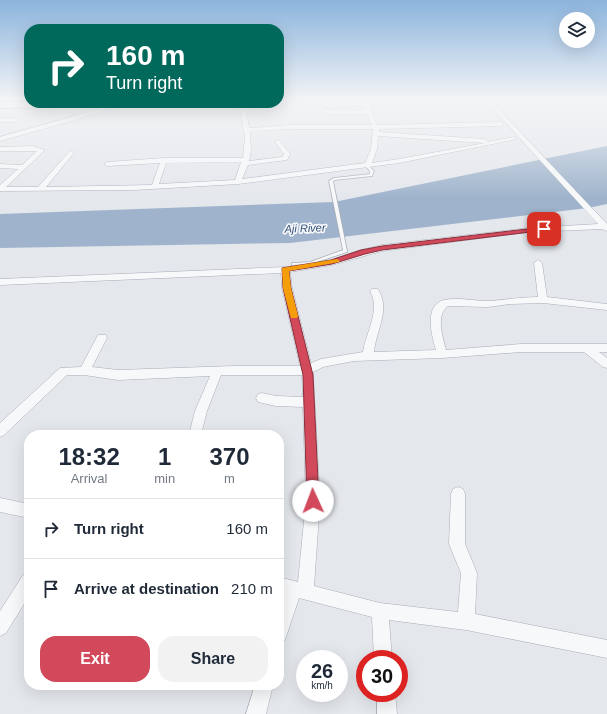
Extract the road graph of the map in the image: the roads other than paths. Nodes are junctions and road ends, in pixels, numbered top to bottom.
1 (25, 132) edge
2 (246, 132) edge
3 (441, 132) edge
4 (518, 132) edge
5 (376, 134) joint
6 (444, 138) junction
7 (0, 139) edge
8 (514, 139) dead end
9 (278, 142) dead end
10 (502, 142) junction
11 (0, 149) edge
12 (71, 154) dead end
13 (164, 160) junction
14 (245, 162) junction
15 (107, 164) dead end
16 (0, 166) edge
17 (367, 166) junction
18 (25, 167) junction
19 (238, 182) junction
20 (155, 186) junction
21 (41, 188) junction
22 (0, 189) edge
23 (606, 227) edge
24 (538, 263) dead end
25 (289, 267) junction
26 (0, 282) edge
27 (375, 291) dead end
28 (543, 300) junction
29 (607, 307) edge
30 (102, 338) dead end
31 (586, 348) junction
32 (607, 348) edge
33 (442, 354) junction
34 (368, 356) junction
35 (607, 364) edge
36 (307, 370) junction
37 (84, 371) junction
38 (217, 372) junction
39 (262, 398) dead end
40 (309, 402) junction
41 (196, 430) edge
42 (0, 431) edge
43 (458, 494) dead end
44 (0, 505) edge
45 (24, 510) edge
46 (292, 588) edge
47 (24, 589) edge
48 (380, 611) junction
49 (284, 616) edge
50 (466, 621) junction
51 (0, 627) edge
52 (607, 649) edge
53 (382, 650) edge
54 (263, 690) edge
55 (387, 702) edge
56 (256, 714) edge
57 (388, 714) edge

1 - 7 street
2 - 14 street
3 - 6 street
4 - 23 street
5 - 6 street
5 - 17 street
6 - 10 street
8 - 10 street
9 - 14 street
10 - 17 street
11 - 18 street
12 - 21 street
13 - 14 street
13 - 15 street
13 - 20 street
14 - 19 street
16 - 18 street
17 - 19 street
17 - 25 lane
18 - 22 street
19 - 20 street
20 - 21 street
21 - 22 street
23 - 25 street
24 - 28 street
25 - 26 street
25 - 36 street
27 - 34 street
28 - 29 street
28 - 33 street
30 - 37 street
31 - 32 street
31 - 33 street
31 - 35 street
33 - 34 street
34 - 36 street
36 - 38 street
36 - 40 street
37 - 38 street
37 - 42 street
38 - 41 street
39 - 40 street
40 - 46 street
43 - 50 street
44 - 45 street
46 - 48 street
46 - 49 street
47 - 51 street
48 - 50 street
48 - 53 street
50 - 52 street
54 - 56 street
55 - 57 street

